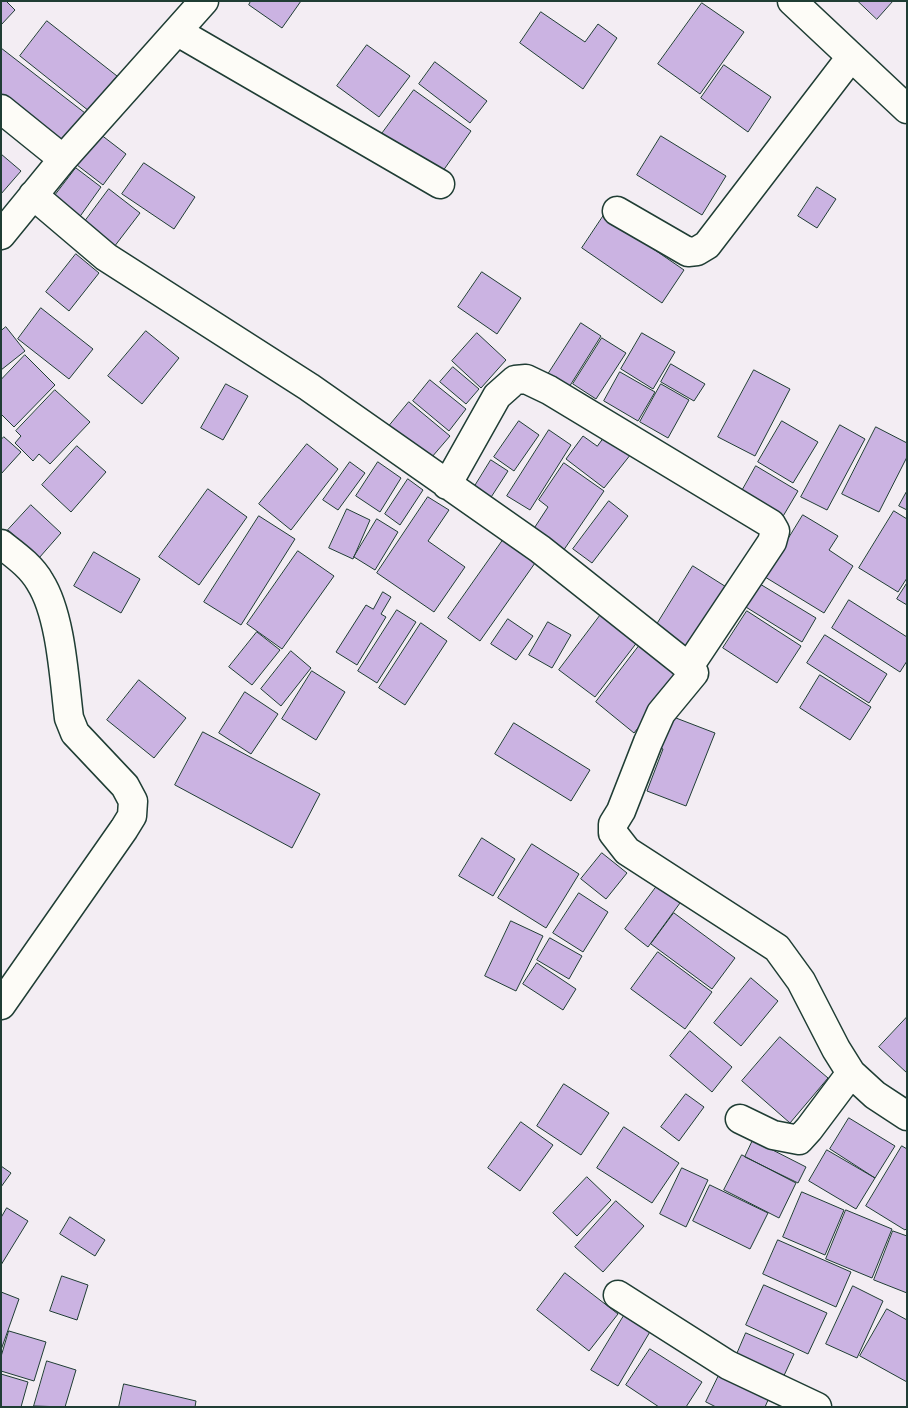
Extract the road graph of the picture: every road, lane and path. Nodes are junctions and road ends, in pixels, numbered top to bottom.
1 (204, 1) edge
2 (792, 1) edge
3 (178, 32) junction
4 (852, 57) junction
5 (1, 109) edge
6 (907, 109) edge
7 (63, 159) junction
8 (440, 184) dead end
9 (33, 195) junction
10 (618, 211) dead end
11 (1, 235) edge
12 (448, 485) junction
13 (1, 544) edge
14 (688, 668) junction
15 (1, 1005) edge
16 (851, 1073) junction
17 (907, 1116) edge
18 (740, 1119) dead end
19 (618, 1295) dead end
20 (817, 1407) edge

1 - 3 street
2 - 4 street
3 - 7 street
3 - 8 street
4 - 6 street
4 - 10 street
5 - 7 street
7 - 9 street
9 - 11 street
9 - 12 street
12 - 14 street
12 - 14 street
13 - 15 street
14 - 16 street
16 - 17 street
16 - 18 street
19 - 20 street

